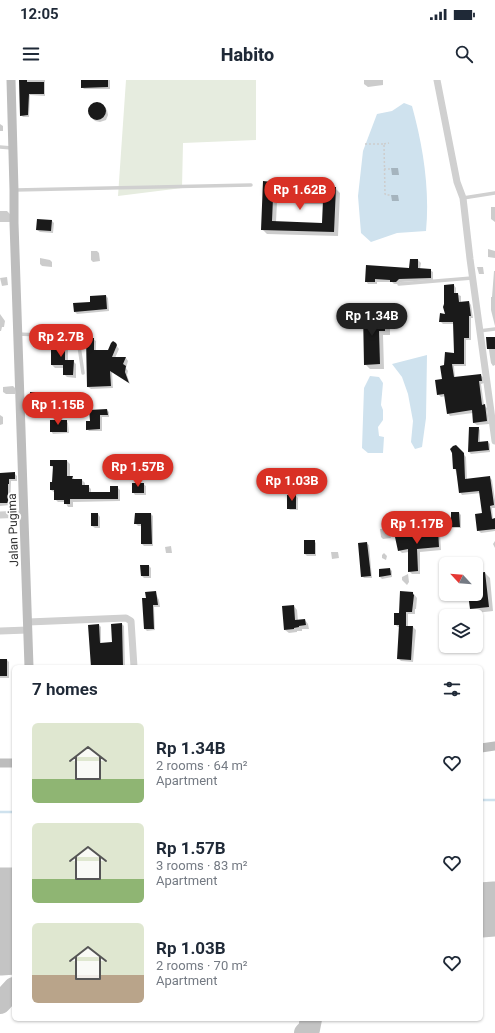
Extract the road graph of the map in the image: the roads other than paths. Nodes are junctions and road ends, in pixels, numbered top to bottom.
1 (11, 80) edge
2 (437, 80) edge
3 (0, 147) edge
4 (13, 148) junction
5 (251, 185) dead end
6 (14, 190) junction
7 (495, 193) edge
8 (463, 198) junction
9 (472, 278) junction
10 (399, 284) dead end
11 (495, 329) edge
12 (479, 331) junction
13 (17, 334) junction
14 (83, 373) dead end
15 (495, 440) edge
16 (24, 514) junction
17 (0, 516) edge
18 (28, 626) junction
19 (0, 631) edge
20 (29, 665) edge
21 (134, 665) edge
22 (495, 746) edge
23 (483, 748) edge
24 (0, 763) edge
25 (12, 763) edge

1 - 4 street, Jalan Pugima
2 - 8 street
3 - 4 lane
4 - 6 street, Jalan Pugima
5 - 6 lane
6 - 13 street, Jalan Pugima
7 - 8 lane
8 - 9 street
9 - 10 lane
9 - 12 street
11 - 12 lane
12 - 15 street
13 - 14 lane
13 - 16 street, Jalan Pugima
16 - 17 street
16 - 18 street, Jalan Pugima
18 - 19 street
18 - 20 street, Jalan Pugima
18 - 21 street
22 - 23 street
24 - 25 street

